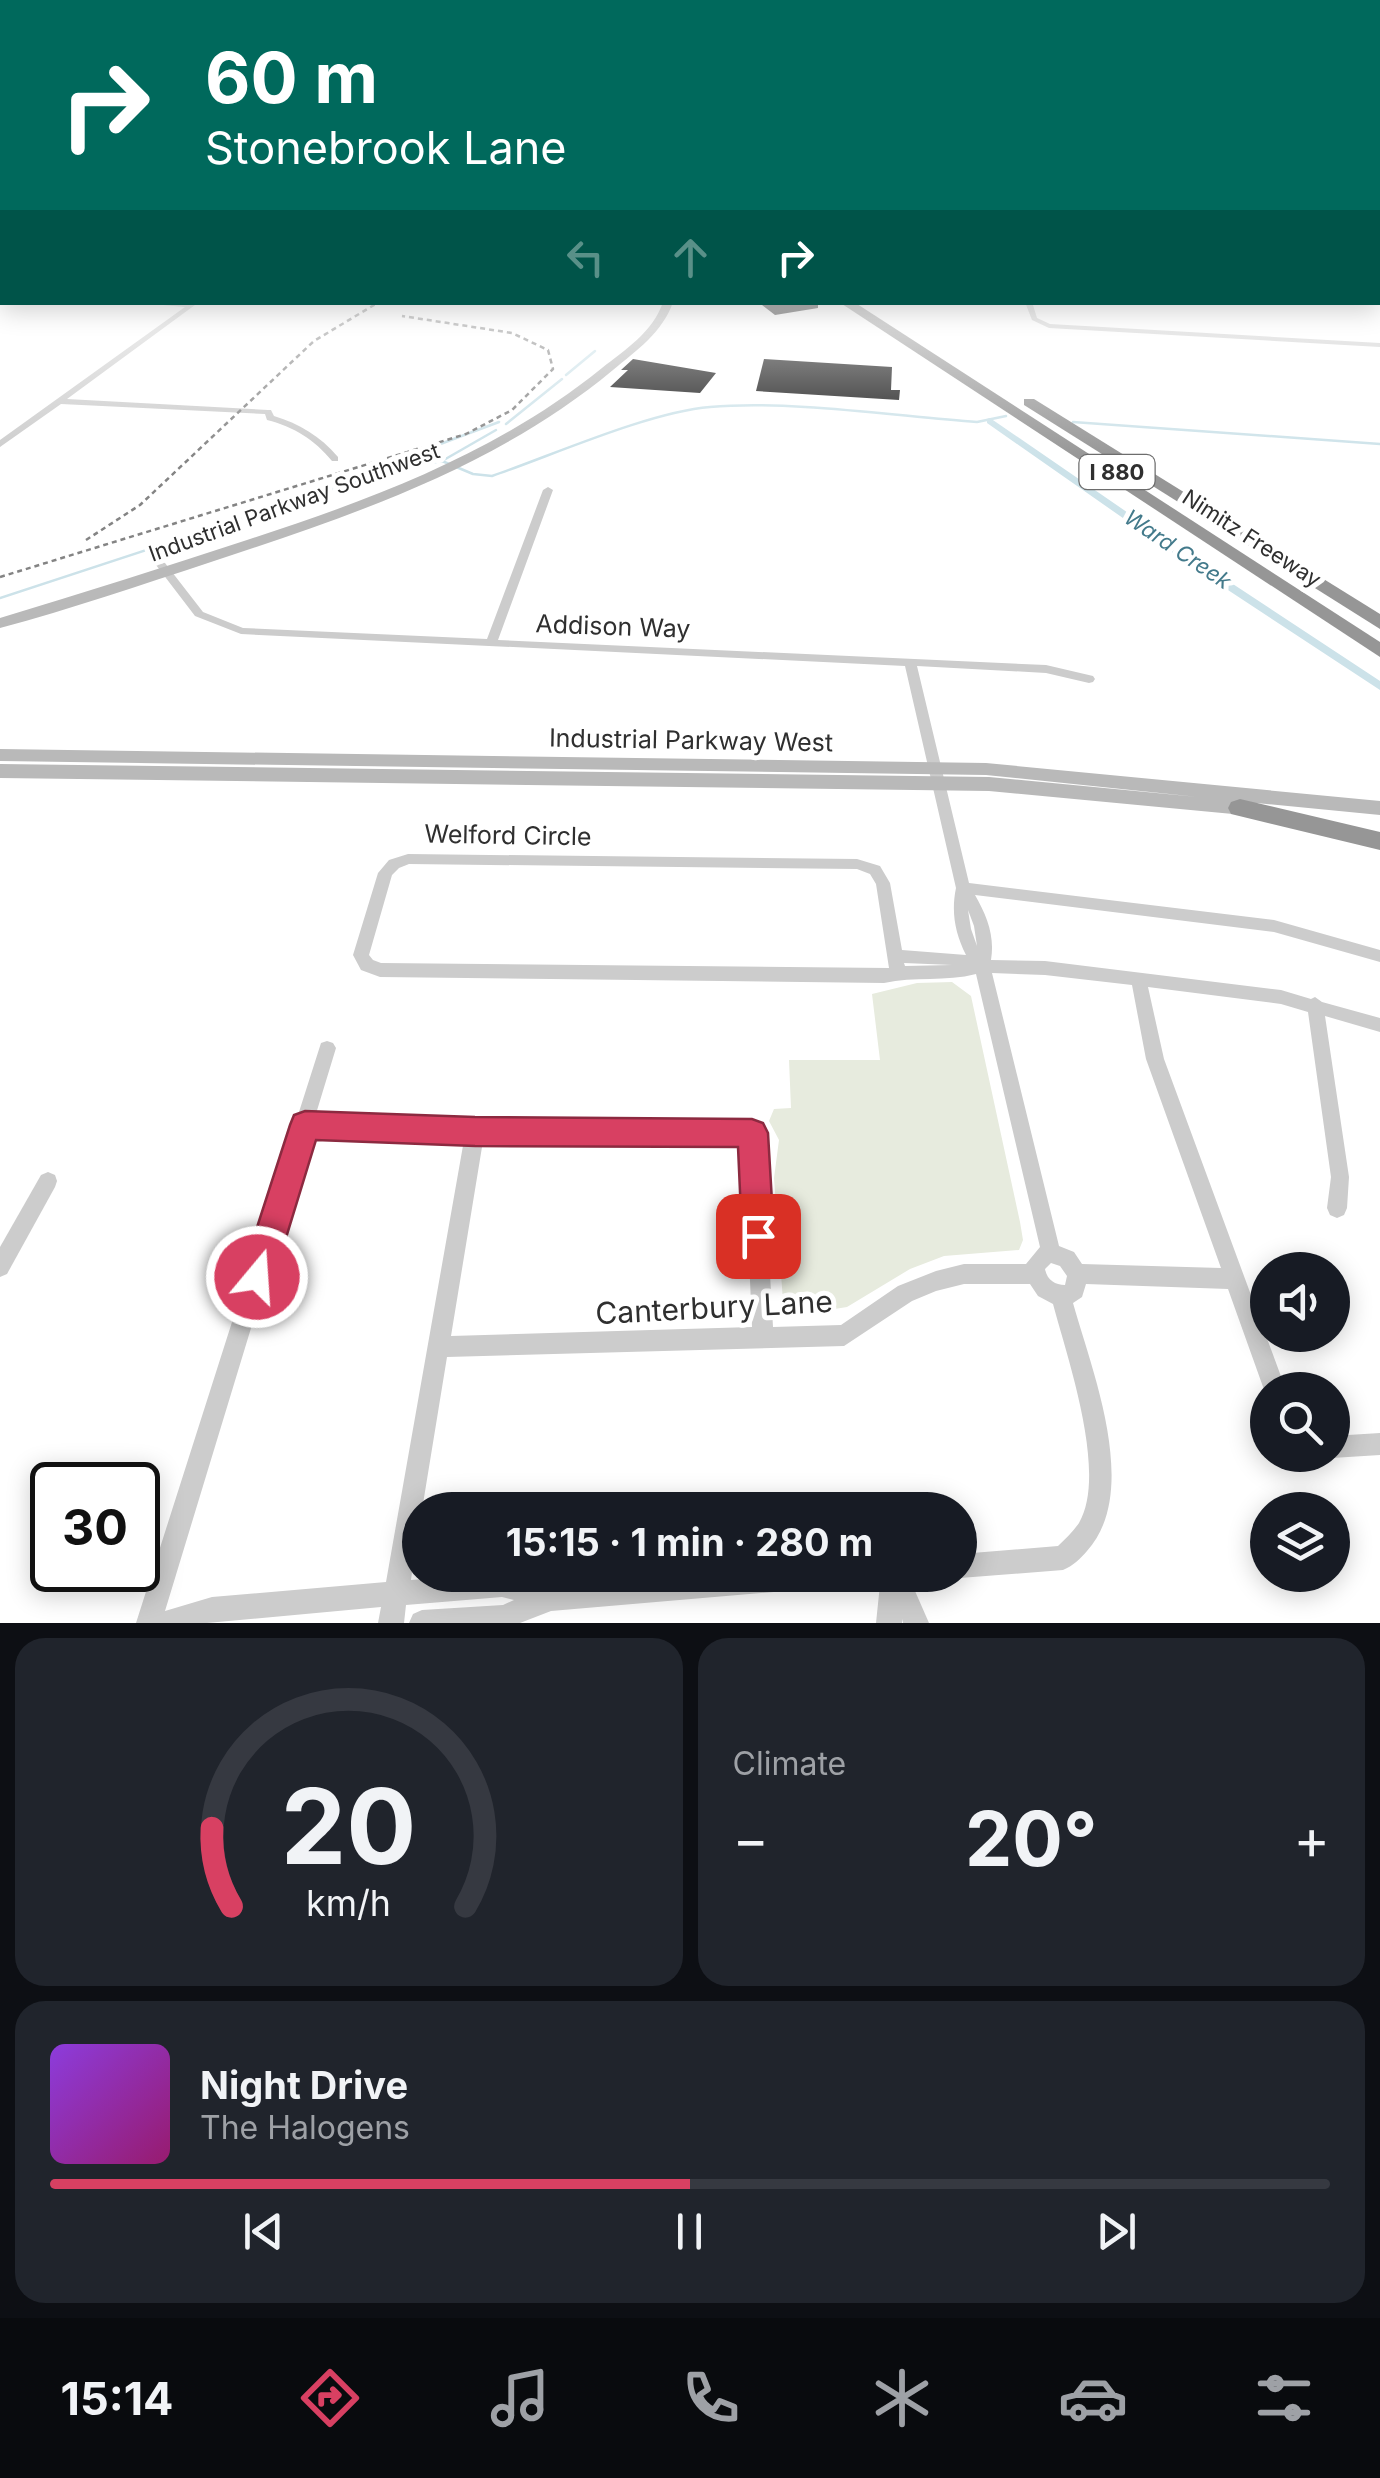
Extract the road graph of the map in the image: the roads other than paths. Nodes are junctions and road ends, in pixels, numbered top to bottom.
1 (189, 308) edge
2 (653, 308) edge
3 (665, 308) edge
4 (863, 308) edge
5 (868, 308) edge
6 (1030, 308) edge
7 (1380, 345) edge
8 (580, 387) junction
9 (59, 401) junction
10 (0, 444) edge
11 (334, 459) dead end
12 (548, 490) dead end
13 (164, 568) junction
14 (0, 620) edge
15 (1380, 623) edge
16 (1380, 632) edge
17 (1380, 642) edge
18 (491, 644) junction
19 (1380, 651) edge
20 (910, 664) junction
21 (1089, 679) dead end
22 (0, 755) edge
23 (0, 771) edge
24 (937, 776) junction
25 (1240, 808) junction
26 (1380, 808) edge
27 (1380, 821) edge
28 (1380, 842) edge
29 (963, 888) junction
30 (1380, 956) edge
31 (897, 964) junction
32 (982, 966) junction
33 (1139, 980) junction
34 (1315, 1004) junction
35 (1380, 1025) edge
36 (326, 1048) dead end
37 (305, 1125) junction
38 (475, 1132) junction
39 (48, 1181) dead end
40 (1336, 1208) dead end
41 (1051, 1253) junction
42 (0, 1267) edge
43 (1036, 1274) junction
44 (1077, 1274) junction
45 (1234, 1279) junction
46 (1061, 1296) junction
47 (764, 1339) junction
48 (439, 1347) junction
49 (1268, 1372) edge
50 (1380, 1444) edge
51 (1350, 1446) edge
52 (977, 1565) edge
53 (633, 1592) edge
54 (893, 1592) edge
55 (902, 1592) edge
56 (396, 1594) junction
57 (551, 1599) junction
58 (149, 1623) edge
59 (166, 1623) edge
60 (391, 1623) edge
61 (422, 1623) edge
62 (889, 1623) edge
63 (916, 1623) edge

1 - 9 street
2 - 8 main road, Industrial Parkway Southwest
3 - 8 main road, Industrial Parkway Southwest
4 - 17 highway, I 880
5 - 15 highway, Nimitz Freeway / I 880
5 - 16 highway, I 880
5 - 19 highway, Nimitz Freeway / I 880
6 - 7 street
8 - 13 main road, Industrial Parkway Southwest
9 - 10 street
9 - 11 street
12 - 18 street
13 - 14 main road, Industrial Parkway Southwest
13 - 18 street, Addison Way
18 - 20 street, Addison Way
20 - 21 street, Addison Way
20 - 24 street
22 - 24 main road, Industrial Parkway West
23 - 24 main road, Industrial Parkway West
24 - 25 main road, Industrial Parkway West
24 - 26 main road, Industrial Parkway West
24 - 29 street
25 - 27 main road, Industrial Parkway West
25 - 28 highway
29 - 30 street
29 - 32 street
31 - 31 street, Welford Circle
31 - 32 street, Welford Circle
32 - 33 street, Welford Circle
32 - 41 street
33 - 34 street, Welford Circle
33 - 45 street
34 - 35 street, Welford Circle
34 - 40 street
36 - 37 street
37 - 38 street
37 - 58 street
38 - 47 street
38 - 48 street
39 - 42 street
41 - 43 street
41 - 44 street
43 - 46 street
43 - 47 street, Canterbury Lane
44 - 45 street
44 - 46 street
45 - 49 street
46 - 52 street
47 - 48 street, Canterbury Lane
48 - 56 street
50 - 51 street
53 - 57 street
54 - 62 street
55 - 63 street
56 - 57 street
56 - 59 street
56 - 60 street
57 - 61 street

